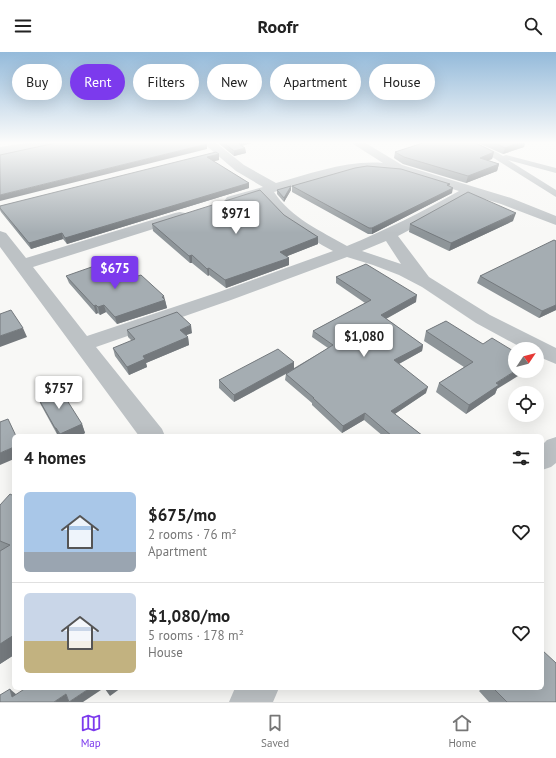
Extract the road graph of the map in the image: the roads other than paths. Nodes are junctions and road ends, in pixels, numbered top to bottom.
1 (246, 172) edge
2 (330, 172) edge
3 (412, 172) edge
4 (522, 172) edge
5 (269, 189) junction
6 (470, 190) junction
7 (556, 194) edge
8 (219, 204) edge
9 (189, 213) edge
10 (556, 221) edge
11 (389, 234) junction
12 (0, 236) edge
13 (346, 252) junction
14 (22, 265) junction
15 (428, 283) junction
16 (83, 344) junction
17 (556, 357) edge
18 (151, 434) edge
19 (556, 447) edge
20 (544, 458) edge
21 (259, 690) edge
22 (247, 702) edge

1 - 5 street
2 - 5 street
3 - 6 street
4 - 7 lane
5 - 8 street
5 - 13 street
6 - 10 street
6 - 11 street
9 - 14 street
11 - 13 street
11 - 15 street
12 - 14 street
13 - 15 street
13 - 16 street
14 - 16 street
15 - 17 street
16 - 18 street
19 - 20 street
21 - 22 street

